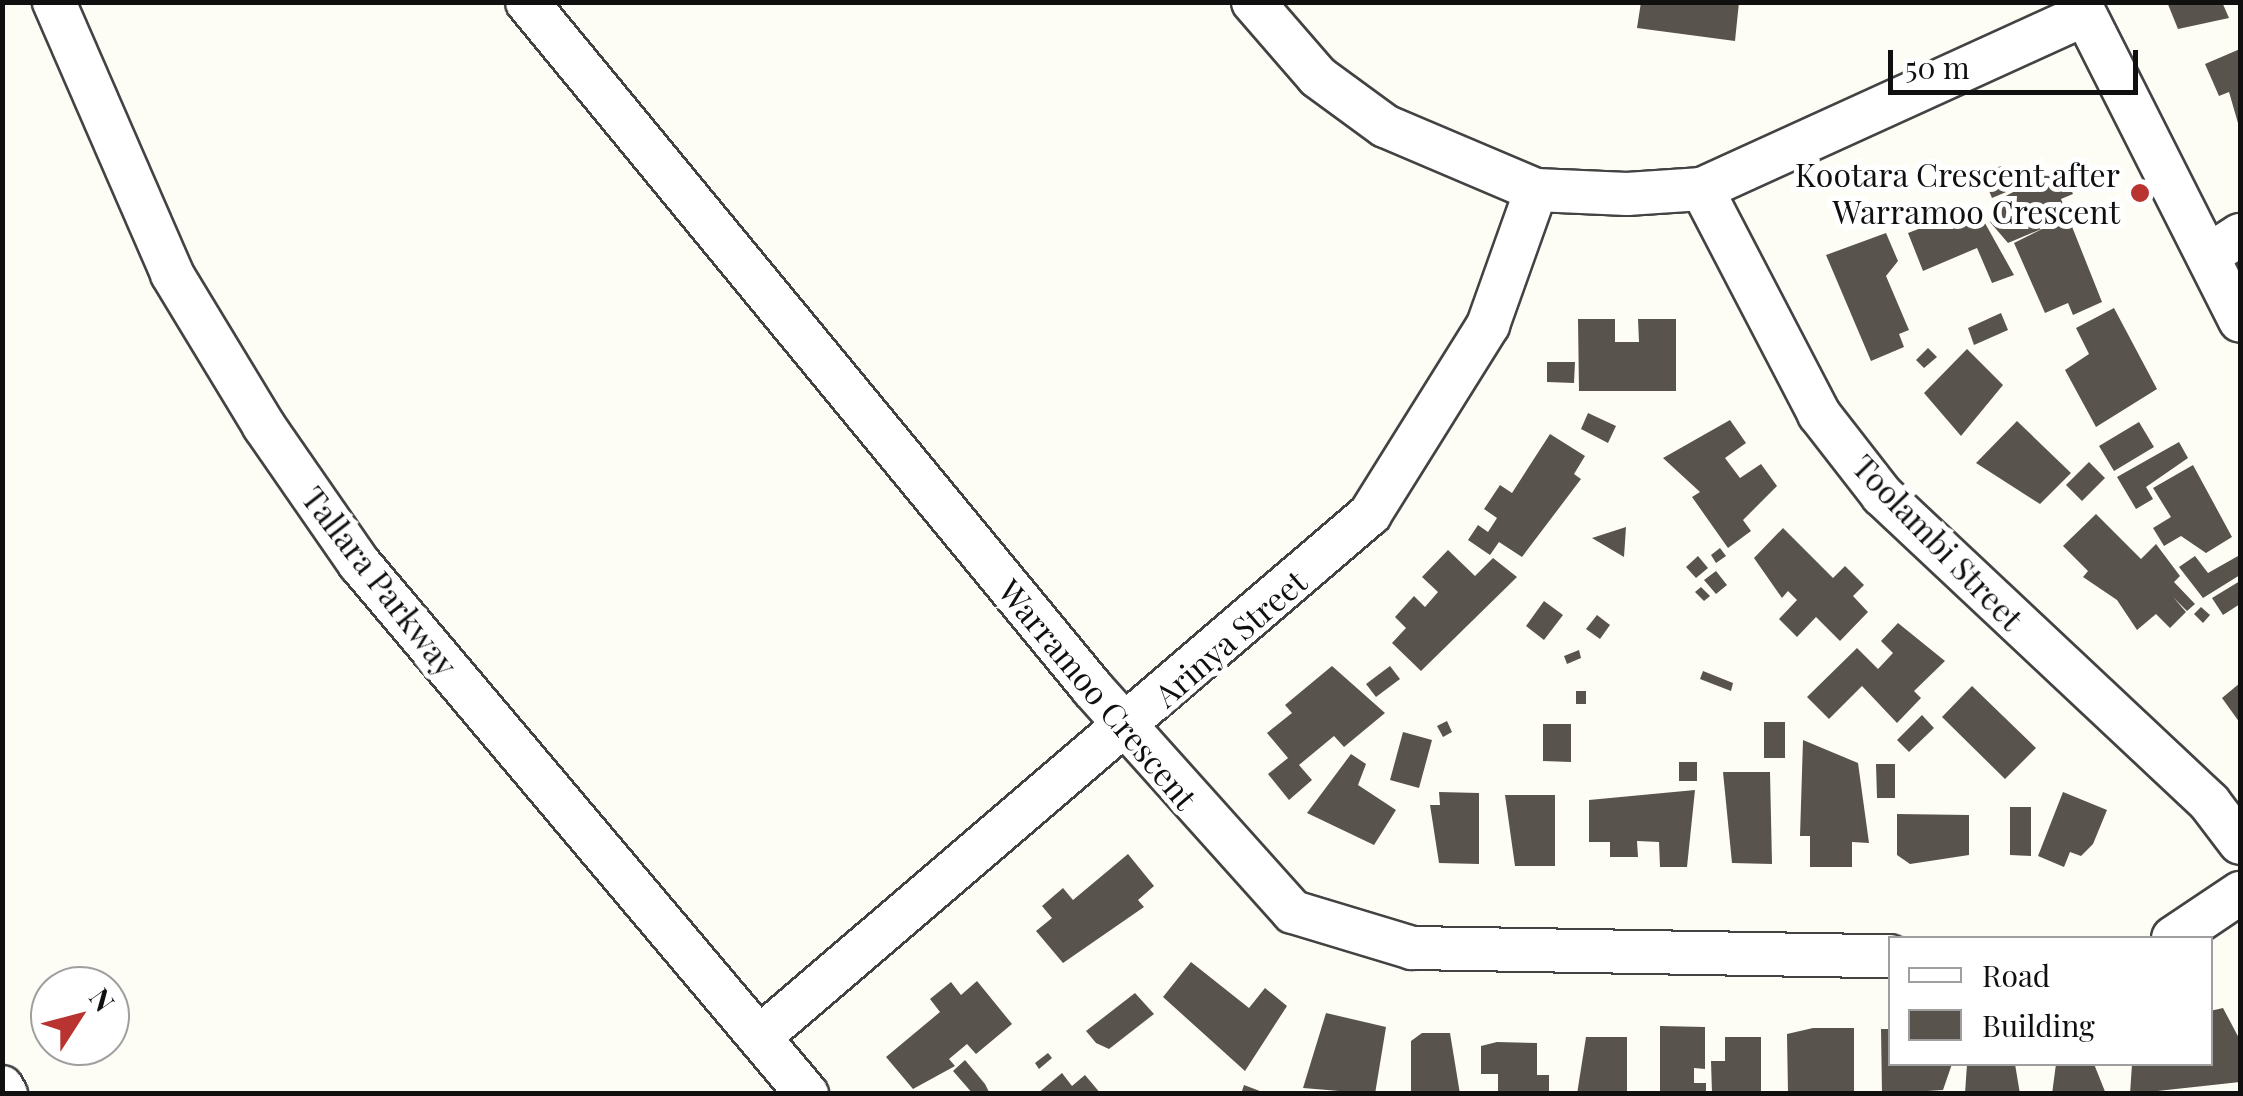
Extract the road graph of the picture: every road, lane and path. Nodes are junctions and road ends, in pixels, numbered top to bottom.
1 (54, 2) edge
2 (1252, 2) edge
3 (2081, 9) edge
4 (548, 10) edge
5 (1702, 188) junction
6 (1536, 190) junction
7 (2225, 245) edge
8 (2240, 321) edge
9 (1125, 728) junction
10 (2240, 843) edge
11 (2240, 892) edge
12 (2175, 936) edge
13 (1888, 956) edge
14 (762, 1035) junction
15 (806, 1094) edge

1 - 14 street, Tallara Parkway
2 - 6 street
3 - 5 street
3 - 7 street
4 - 9 street, Warramoo Crescent
5 - 6 street
5 - 10 street, Toolambi Street
6 - 9 street, Arinya Street
7 - 8 street
9 - 13 street, Warramoo Crescent
9 - 14 street, Arinya Street
11 - 12 street
14 - 15 street, Tallara Parkway

